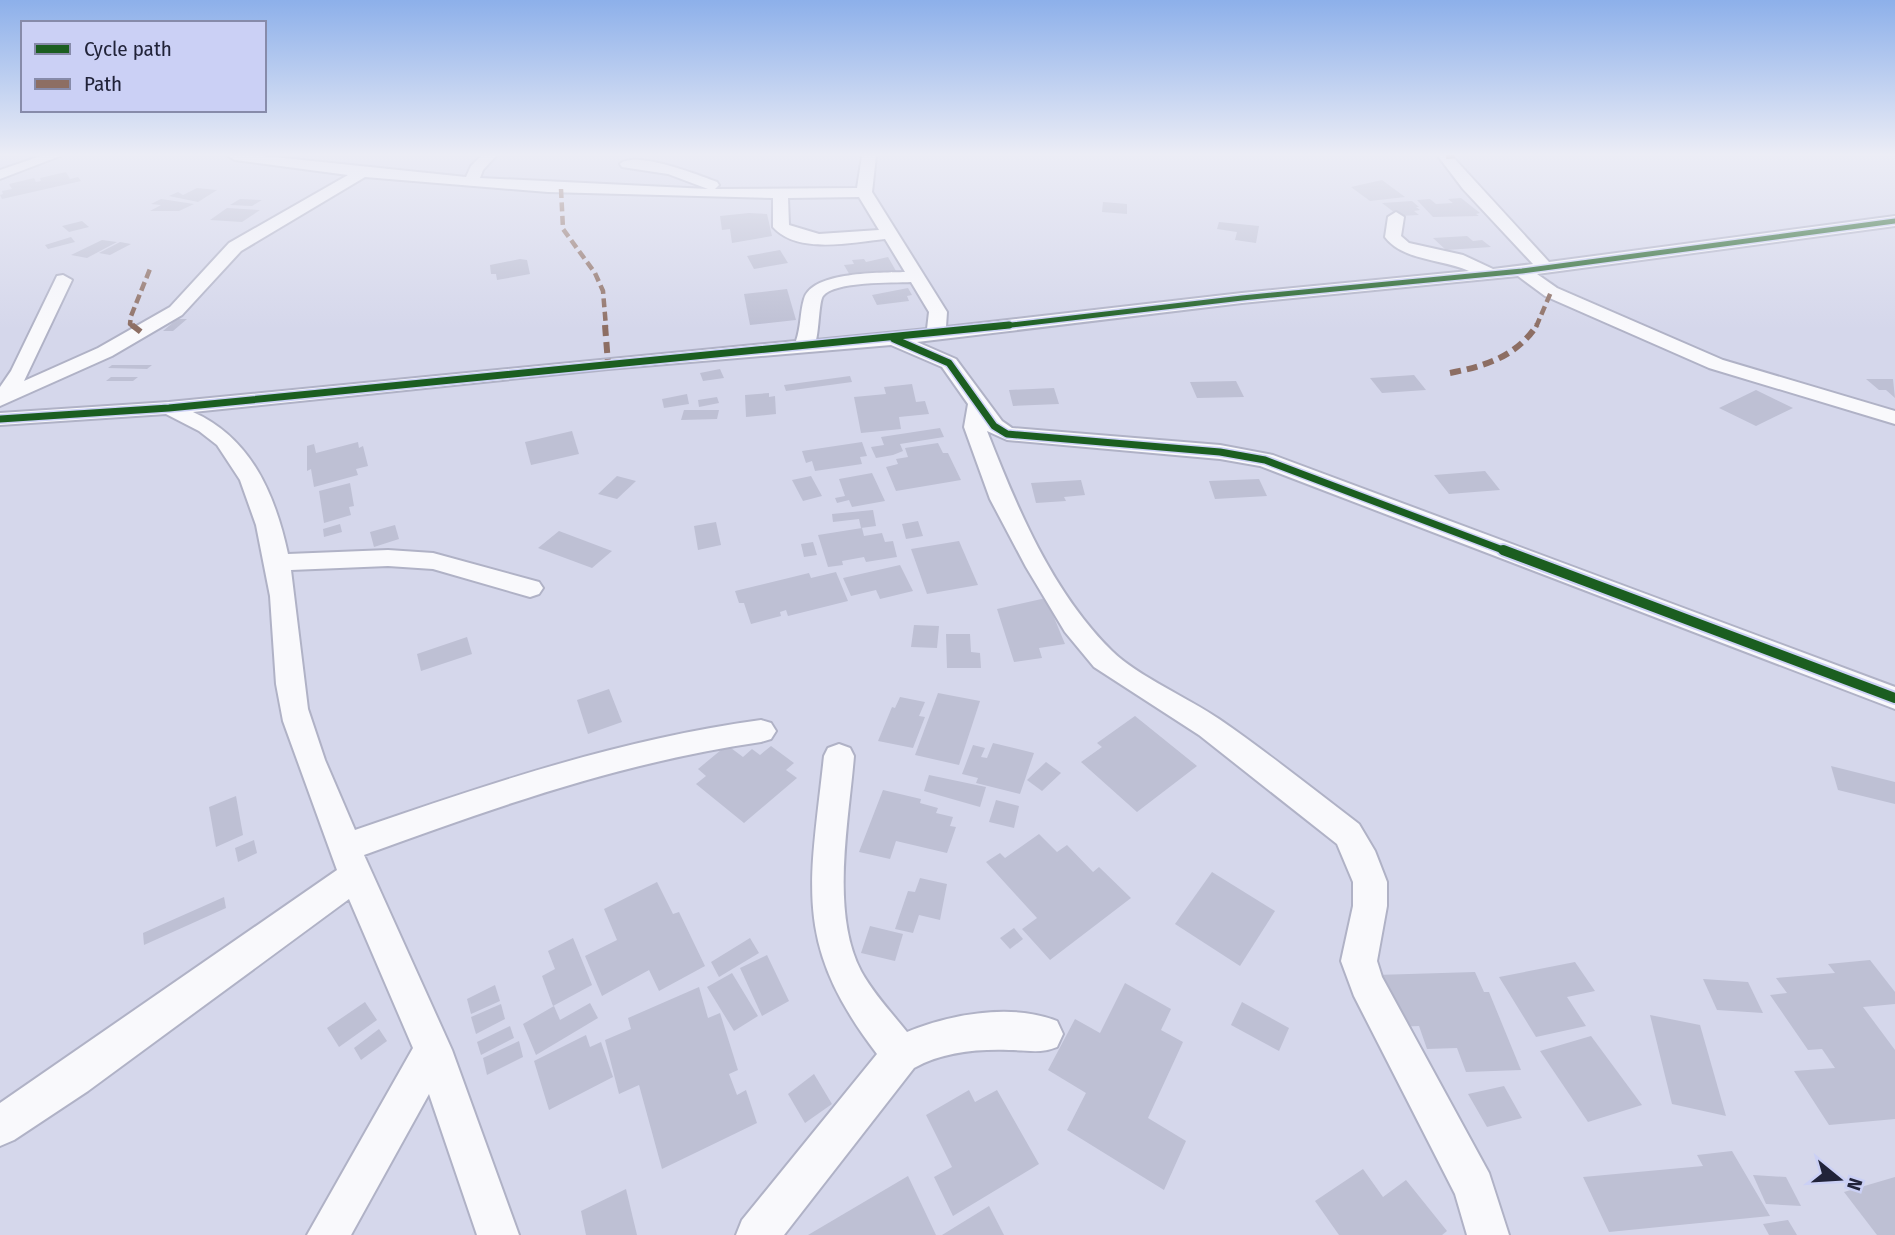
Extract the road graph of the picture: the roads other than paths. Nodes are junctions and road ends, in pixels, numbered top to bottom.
1 (296, 214) edge
2 (781, 214) edge
3 (877, 214) edge
4 (1495, 214) edge
5 (1396, 217) dead end
6 (1895, 221) edge
7 (890, 234) junction
8 (1545, 268) junction
9 (1522, 271) junction
10 (1490, 274) junction
11 (916, 277) junction
12 (63, 280) dead end
13 (936, 332) junction
14 (894, 339) junction
15 (804, 348) junction
16 (0, 400) edge
17 (978, 404) junction
18 (169, 408) junction
19 (1895, 418) edge
20 (0, 419) edge
21 (275, 563) junction
22 (530, 588) dead end
23 (1895, 698) edge
24 (761, 731) dead end
25 (839, 756) dead end
26 (351, 862) junction
27 (1044, 1034) dead end
28 (433, 1050) junction
29 (901, 1055) junction
30 (0, 1126) edge
31 (328, 1235) edge
32 (498, 1235) edge
33 (757, 1235) edge
34 (1488, 1235) edge

1 - 16 street
2 - 7 street
3 - 7 street
4 - 8 street
5 - 10 street
6 - 8 street
7 - 11 street
8 - 9 street
9 - 10 street
9 - 19 street
10 - 13 street
11 - 13 street
11 - 15 street
12 - 16 street
13 - 14 street
14 - 15 street
14 - 17 street
15 - 18 street
17 - 23 street
17 - 34 street
18 - 20 street
18 - 21 street
21 - 22 street
21 - 26 street
24 - 26 street
25 - 29 street
26 - 28 street
26 - 30 street
27 - 29 street
28 - 31 street
28 - 32 street
29 - 33 street

